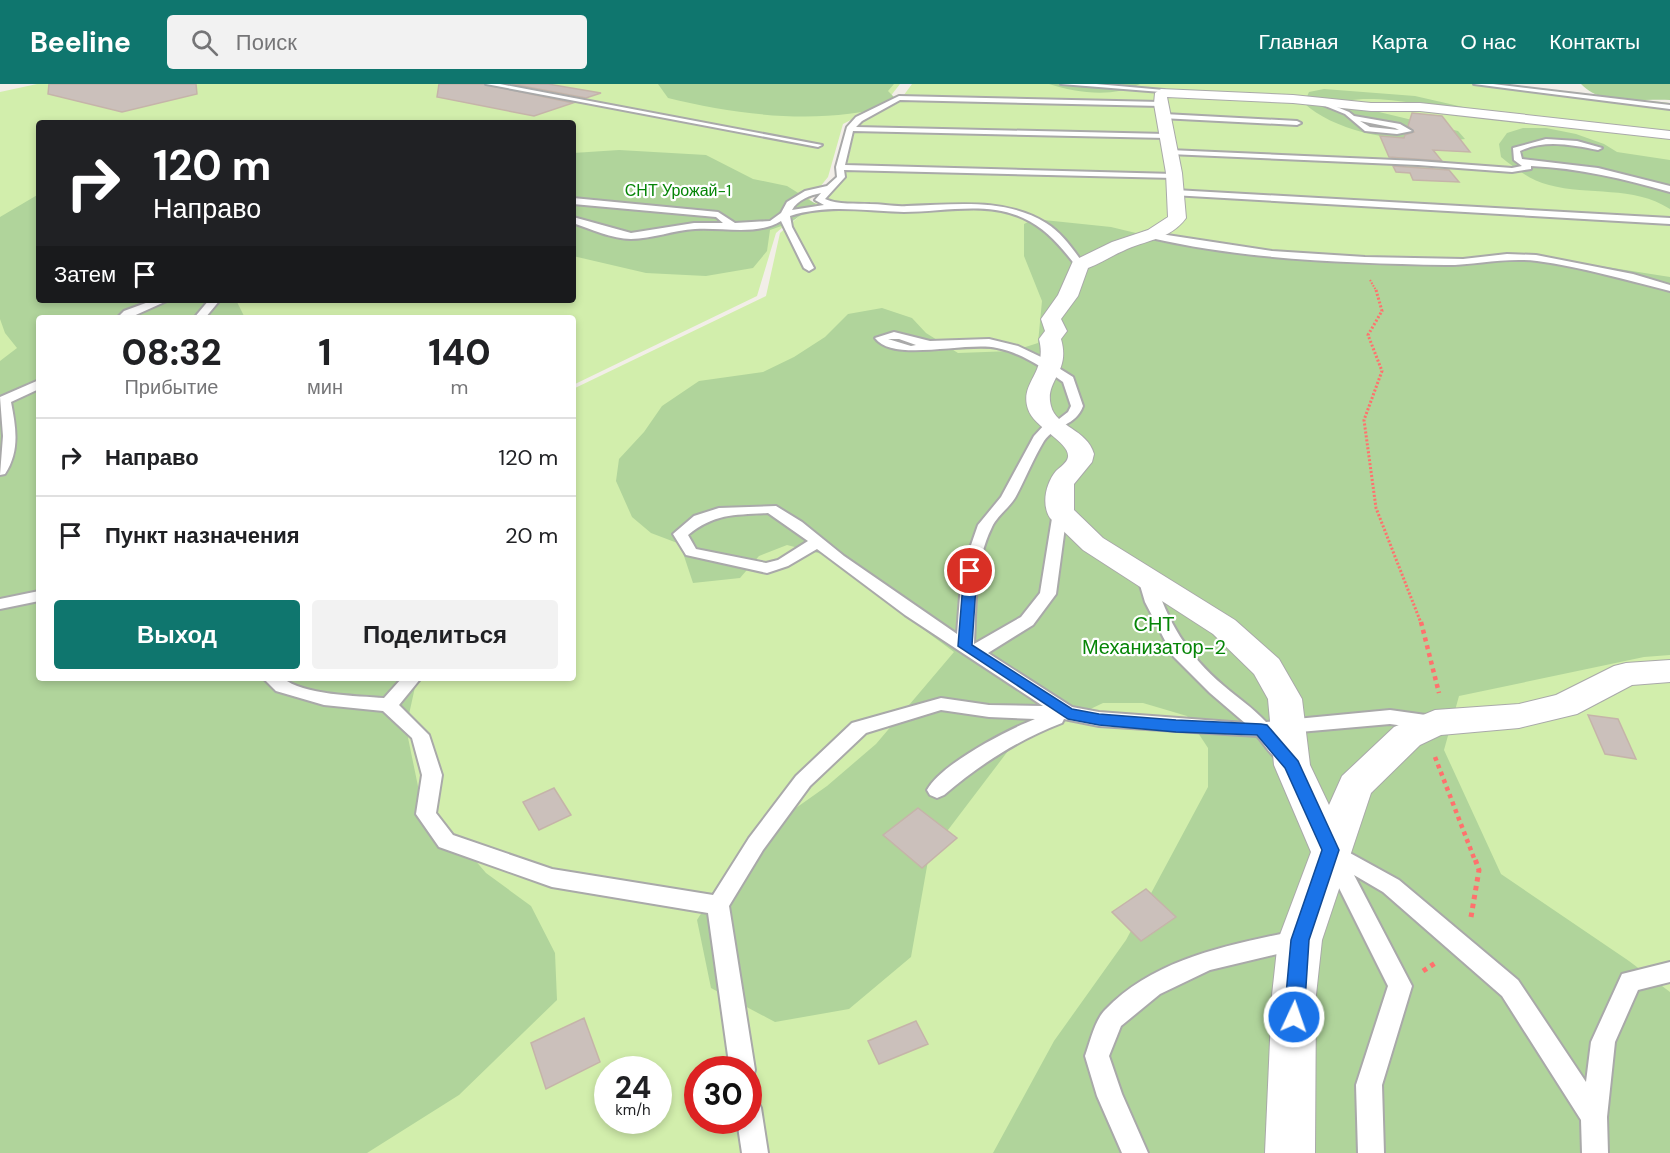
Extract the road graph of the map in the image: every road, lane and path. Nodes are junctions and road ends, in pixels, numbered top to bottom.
1 (489, 84) edge
2 (1064, 84) edge
3 (1477, 84) edge
4 (1162, 97) edge
5 (1320, 102) junction
6 (1670, 107) edge
7 (1354, 118) junction
8 (1297, 123) dead end
9 (850, 129) junction
10 (1670, 135) edge
11 (1166, 136) junction
12 (818, 145) dead end
13 (1598, 148) dead end
14 (1169, 152) junction
15 (1524, 163) junction
16 (840, 167) junction
17 (1174, 176) junction
18 (831, 188) junction
19 (1670, 189) edge
20 (1175, 193) junction
21 (576, 201) edge
22 (854, 206) junction
23 (785, 215) junction
24 (576, 221) edge
25 (1670, 221) edge
26 (734, 227) junction
27 (1154, 236) junction
28 (1365, 260) junction
29 (1080, 265) junction
30 (809, 268) dead end
31 (1670, 288) edge
32 (156, 303) edge
33 (212, 303) edge
34 (126, 315) edge
35 (202, 315) edge
36 (931, 345) dead end
37 (1051, 368) junction
38 (36, 385) edge
39 (2, 401) edge
40 (1051, 426) junction
41 (0, 471) edge
42 (1060, 512) junction
43 (818, 542) junction
44 (1146, 575) junction
45 (36, 597) edge
46 (0, 604) edge
47 (970, 650) junction
48 (1670, 671) edge
49 (275, 681) edge
50 (409, 681) edge
51 (388, 705) junction
52 (1068, 713) junction
53 (1435, 723) junction
54 (1275, 728) junction
55 (937, 790) dead end
56 (1330, 850) junction
57 (718, 905) junction
58 (1300, 940) junction
59 (1463, 948) junction
60 (1670, 972) edge
61 (1400, 986) junction
62 (741, 1056) edge
63 (1594, 1117) junction
64 (752, 1134) edge
65 (755, 1153) edge
66 (1135, 1153) edge
67 (1290, 1153) edge
68 (1371, 1153) edge
69 (1595, 1153) edge

1 - 12 lane
2 - 4 lane
3 - 6 lane
4 - 5 street
4 - 8 lane
4 - 9 lane
4 - 11 street
5 - 7 lane
5 - 10 street
7 - 7 lane
9 - 11 lane
9 - 16 lane
11 - 14 street
13 - 15 lane
14 - 15 lane
14 - 17 street
15 - 19 lane
16 - 17 lane
16 - 18 lane
17 - 20 street
18 - 22 lane
18 - 23 lane
20 - 25 lane
20 - 27 street
21 - 26 lane
22 - 23 lane
22 - 29 lane
23 - 26 lane
23 - 30 lane
24 - 26 lane
27 - 28 lane
27 - 29 street
28 - 31 lane
28 - 53 path
29 - 37 street
32 - 34 lane
33 - 35 lane
36 - 37 lane
37 - 40 street
38 - 39 lane
39 - 41 lane
40 - 42 street
40 - 47 lane
42 - 44 street
42 - 47 lane
43 - 43 lane
43 - 47 lane
44 - 54 lane
44 - 54 street
45 - 46 lane
47 - 52 lane
48 - 53 street
49 - 51 lane
50 - 51 lane
51 - 57 lane
52 - 54 lane
52 - 55 lane
52 - 57 lane
53 - 54 lane
53 - 56 street
53 - 59 path
54 - 56 street
56 - 58 street
56 - 59 lane
56 - 61 lane
57 - 62 lane
58 - 66 lane
58 - 67 street
59 - 61 path
59 - 63 lane
60 - 63 lane
61 - 68 lane
63 - 69 lane
64 - 65 lane

